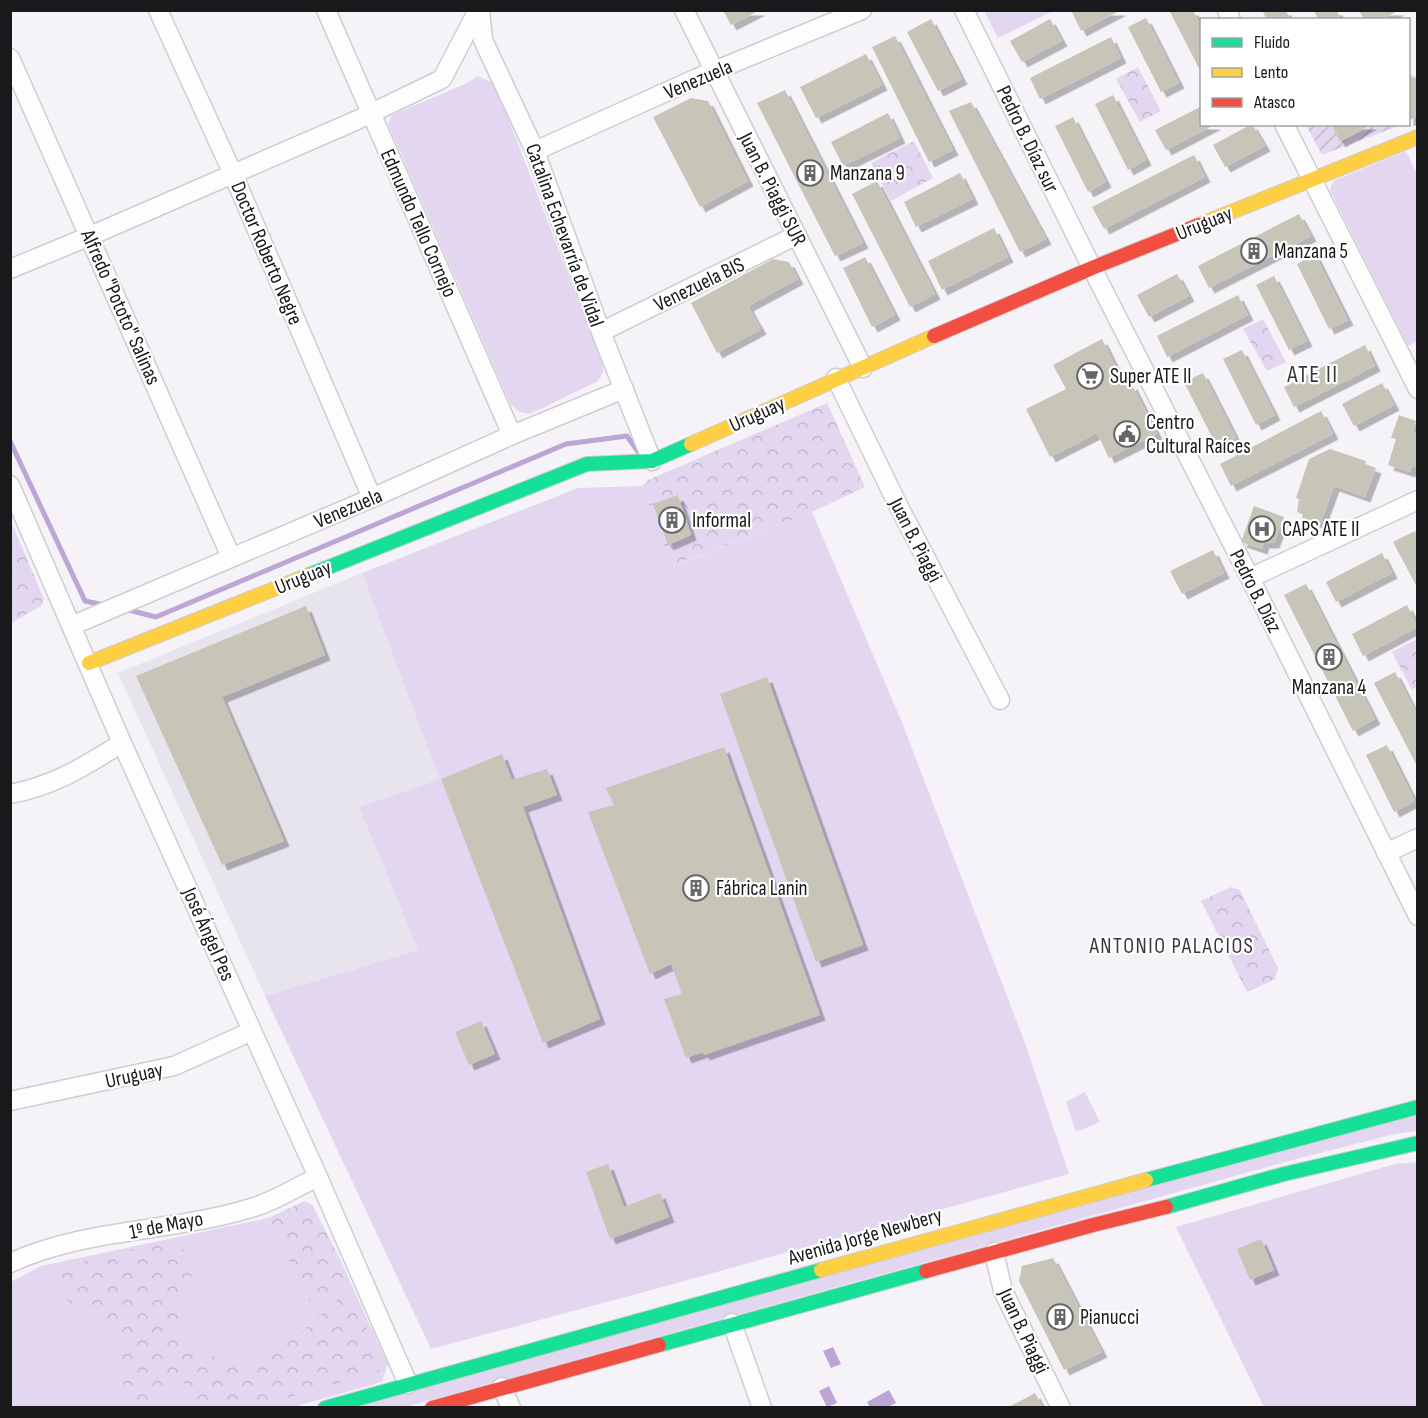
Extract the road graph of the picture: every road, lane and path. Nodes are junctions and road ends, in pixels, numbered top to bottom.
1 (158, 10) edge
2 (326, 10) edge
3 (479, 10) edge
4 (684, 10) edge
5 (862, 10) edge
6 (964, 10) edge
7 (10, 58) edge
8 (714, 71) junction
9 (372, 113) junction
10 (1285, 126) edge
11 (1418, 137) edge
12 (535, 151) junction
13 (233, 174) junction
14 (1311, 179) junction
15 (90, 236) junction
16 (797, 236) junction
17 (1092, 268) junction
18 (10, 269) edge
19 (601, 332) junction
20 (863, 368) junction
21 (836, 378) junction
22 (624, 389) junction
23 (1418, 389) edge
24 (512, 435) junction
25 (652, 461) junction
26 (10, 485) edge
27 (372, 498) junction
28 (1418, 500) edge
29 (231, 556) junction
30 (1250, 578) junction
31 (71, 626) junction
32 (89, 663) junction
33 (1000, 700) dead end
34 (122, 743) junction
35 (10, 794) edge
36 (1418, 838) edge
37 (1386, 854) junction
38 (1418, 916) edge
39 (252, 1031) junction
40 (10, 1101) edge
41 (1418, 1107) edge
42 (1418, 1143) edge
43 (318, 1177) junction
44 (994, 1252) junction
45 (10, 1263) edge
46 (732, 1323) junction
47 (408, 1384) junction
48 (502, 1387) junction
49 (325, 1407) edge
50 (432, 1407) edge
51 (511, 1407) edge
52 (762, 1407) edge
53 (1061, 1407) edge

1 - 13 street, Doctor Roberto Negre
2 - 9 street, Edmundo Tello Cornejo
3 - 9 street
3 - 12 street, Catalina Echevarría de Vidal
4 - 8 street, Juan B. Piaggi SUR
5 - 8 street, Venezuela
6 - 17 street, Pedro B. Díaz sur
7 - 15 street, Alfredo "Pototo" Salinas
8 - 12 street, Venezuela
8 - 16 street, Juan B. Piaggi SUR
9 - 13 street
9 - 24 street, Edmundo Tello Cornejo
10 - 14 street
11 - 14 main road, Uruguay
12 - 19 street, Catalina Echevarría de Vidal
13 - 15 street
13 - 27 street, Doctor Roberto Negre
14 - 17 main road, Uruguay
14 - 23 street
15 - 18 street
15 - 29 street, Alfredo "Pototo" Salinas
16 - 19 street, Venezuela BIS
16 - 20 street, Juan B. Piaggi SUR
17 - 20 main road, Uruguay
17 - 30 street, Pedro B. Díaz
19 - 22 street, Catalina Echevarría de Vidal
20 - 21 main road, Uruguay
21 - 25 main road, Uruguay
21 - 33 street, Juan B. Piaggi
22 - 24 street, Venezuela
22 - 25 street, Catalina Echevarría de Vidal
24 - 27 street, Venezuela
25 - 32 main road, Uruguay
26 - 31 street, José Ángel Pes
27 - 29 street, Venezuela
28 - 30 street
29 - 31 street, Venezuela
30 - 37 street, Pedro B. Díaz
31 - 32 street, José Ángel Pes
32 - 34 street, José Ángel Pes
34 - 35 street
34 - 39 street, José Ángel Pes
36 - 37 street
37 - 38 street, Pedro B. Díaz
39 - 40 street, Uruguay
39 - 43 street, José Ángel Pes
41 - 47 main road, Avenida Jorge Newbery
42 - 44 main road
43 - 45 street, 1º de Mayo
43 - 47 street, José Ángel Pes
44 - 46 main road
44 - 53 street, Juan B. Piaggi
46 - 48 main road
46 - 52 street
47 - 49 main road, Avenida Jorge Newbery
48 - 50 main road
48 - 51 street

